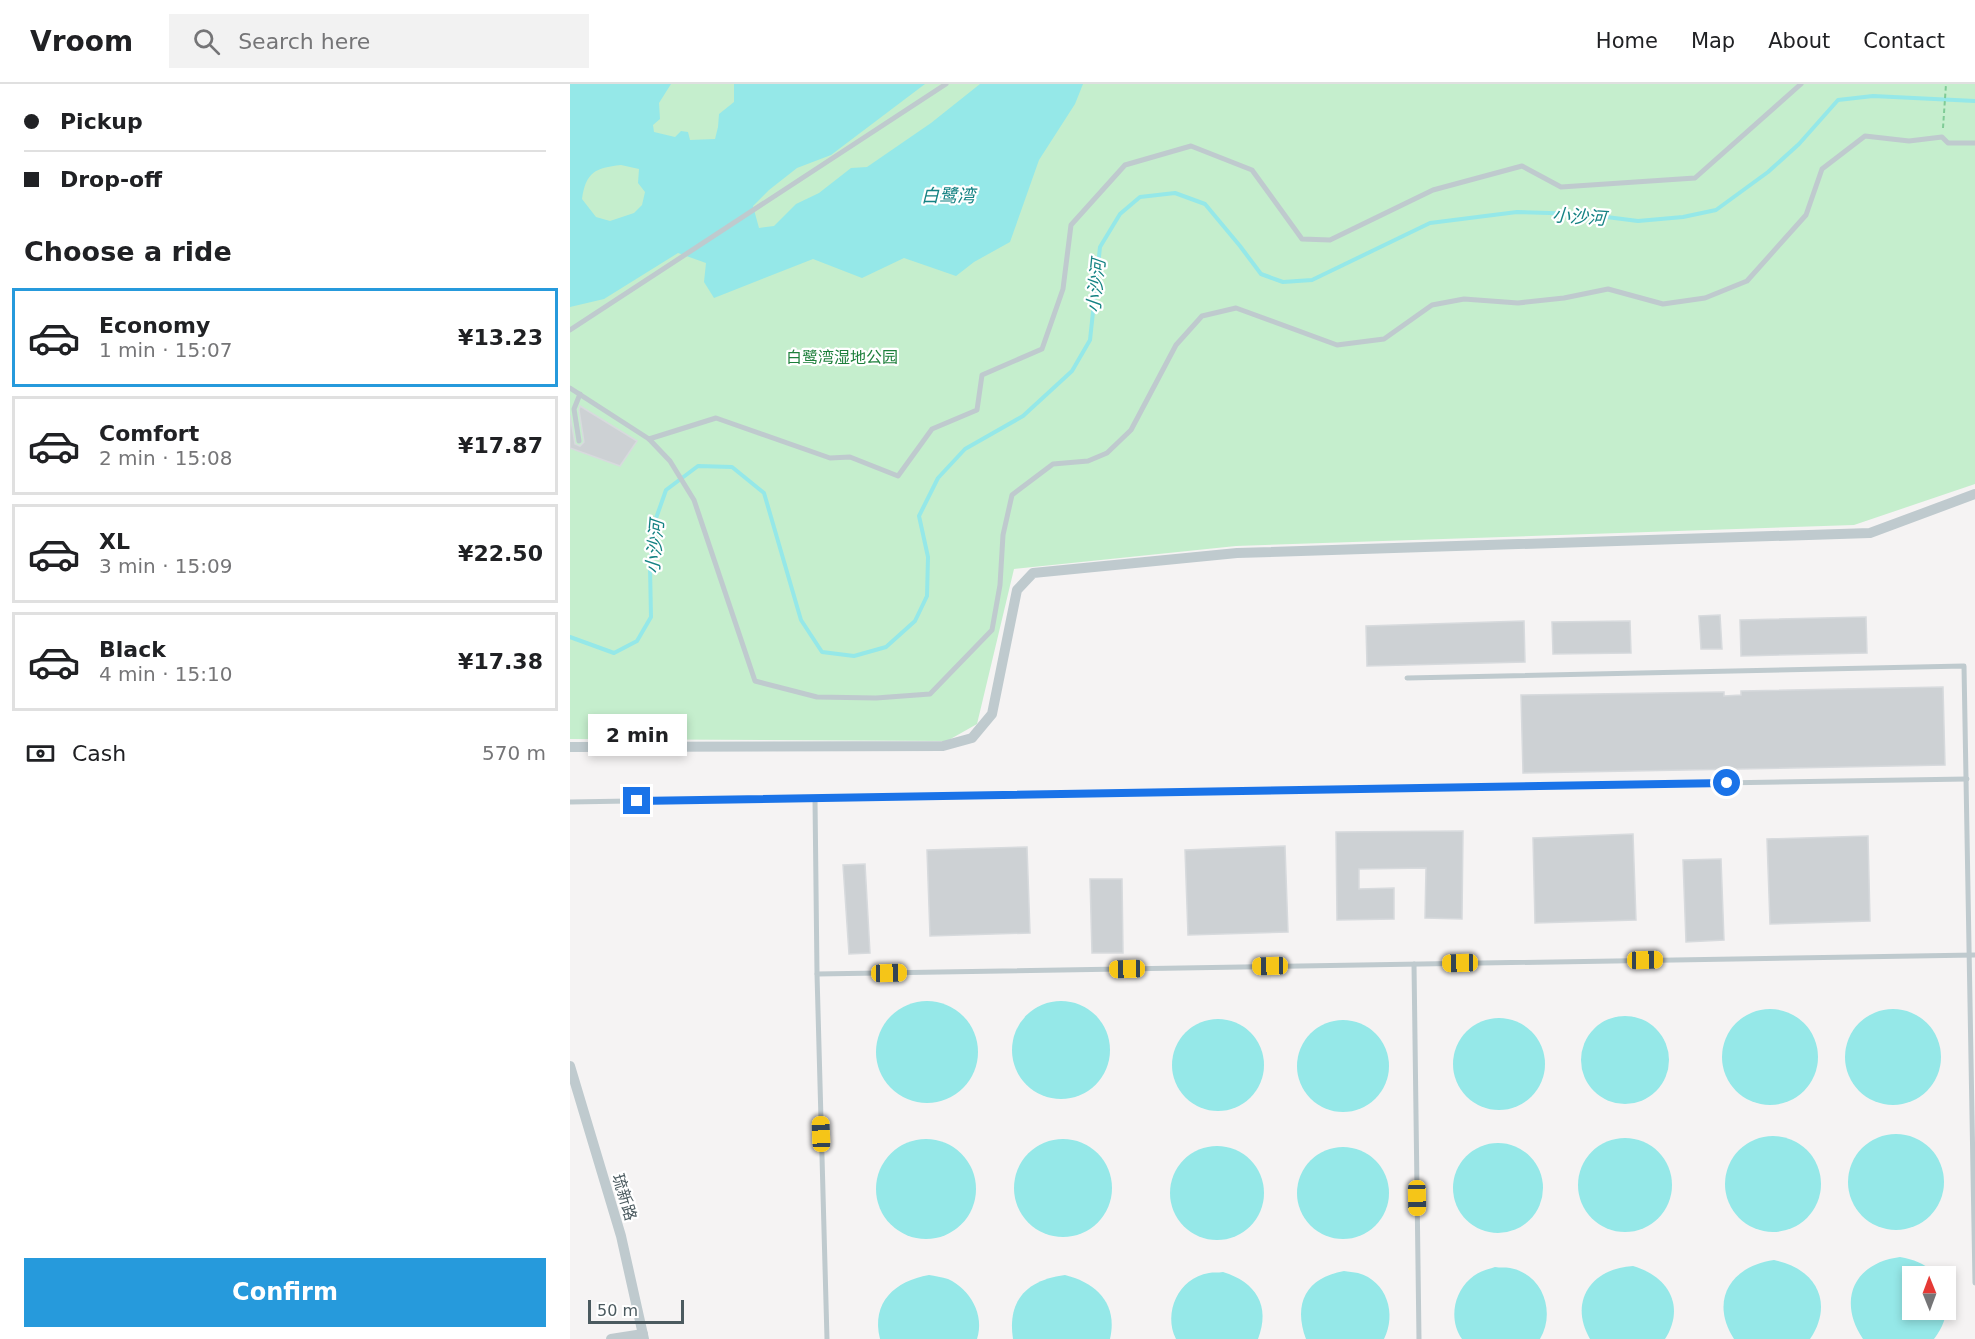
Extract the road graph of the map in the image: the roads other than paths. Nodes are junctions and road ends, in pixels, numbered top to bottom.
1 (946, 84) edge
2 (1801, 84) edge
3 (1975, 143) edge
4 (570, 330) edge
5 (570, 388) edge
6 (580, 394) junction
7 (649, 439) junction
8 (579, 441) dead end
9 (1975, 494) edge
10 (1407, 678) dead end
11 (570, 747) edge
12 (1967, 779) junction
13 (815, 798) junction
14 (570, 802) edge
15 (1972, 955) edge
16 (1413, 964) junction
17 (817, 974) junction
18 (570, 1066) edge
19 (1975, 1283) edge
20 (643, 1336) edge
21 (611, 1339) edge
22 (827, 1339) edge
23 (1419, 1339) edge

1 - 4 lane
2 - 7 lane
3 - 7 lane
5 - 6 lane
6 - 7 lane
6 - 8 lane
9 - 11 street
10 - 12 lane
12 - 13 lane
12 - 15 lane
13 - 14 lane
13 - 17 lane
15 - 16 lane
15 - 19 lane
16 - 17 lane
16 - 23 lane
17 - 22 lane
18 - 20 street, 琉新路
20 - 21 street

